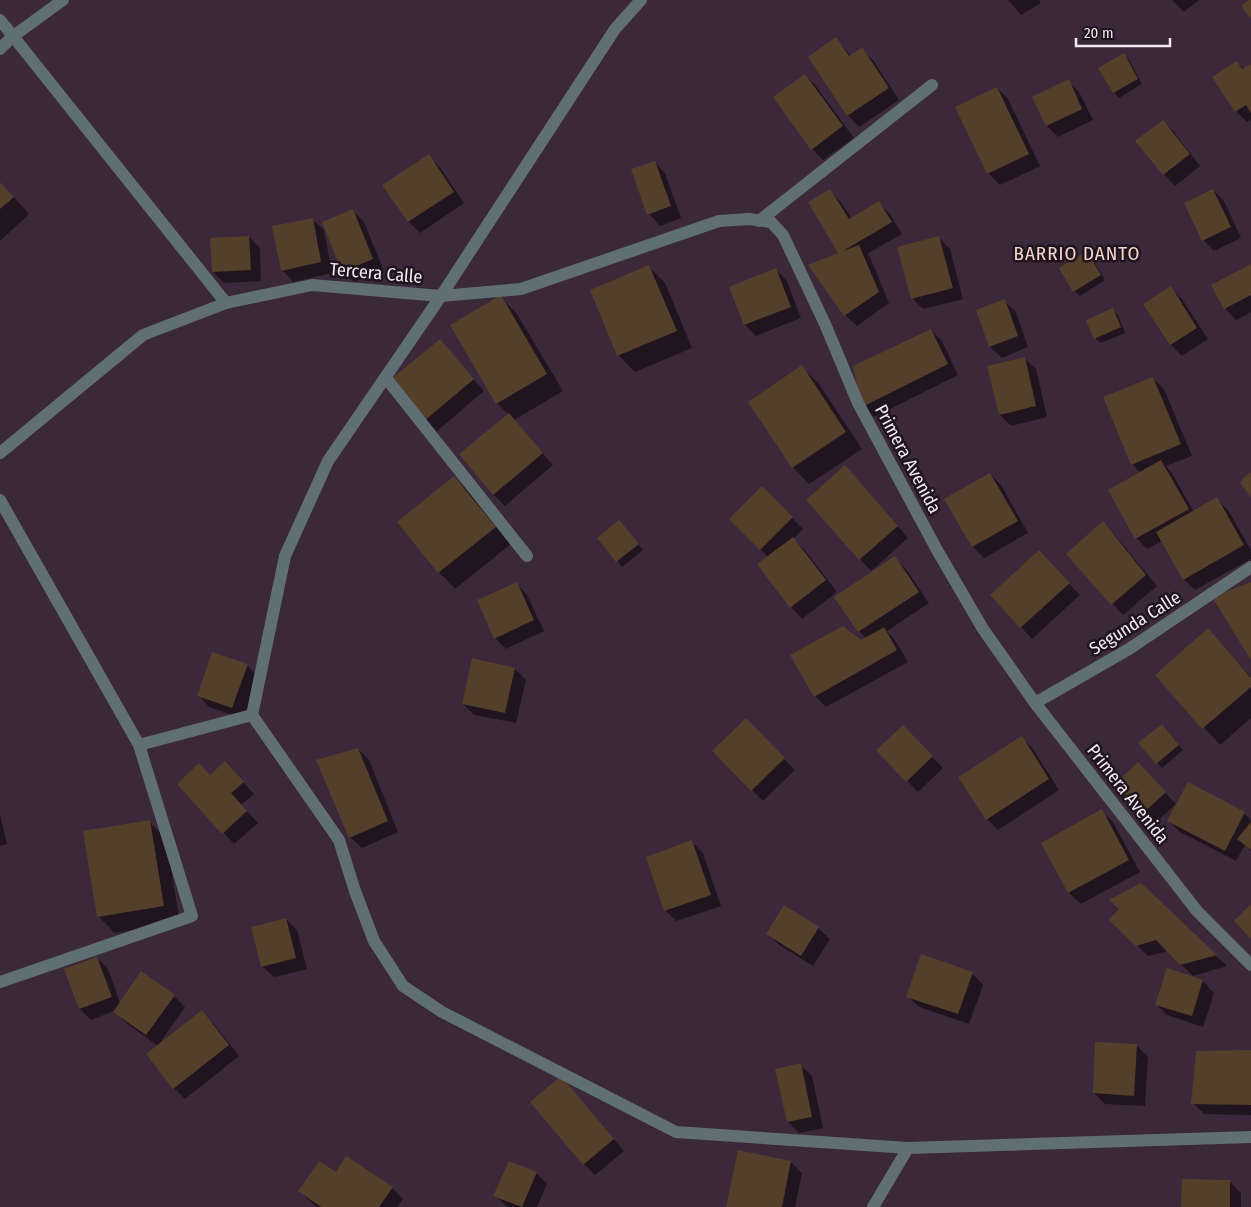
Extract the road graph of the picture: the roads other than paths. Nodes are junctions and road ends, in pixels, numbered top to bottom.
1 (63, 0) edge
2 (641, 0) edge
3 (0, 20) edge
4 (12, 37) junction
5 (0, 49) edge
6 (932, 85) dead end
7 (759, 221) junction
8 (441, 296) junction
9 (226, 303) junction
10 (386, 378) junction
11 (0, 453) edge
12 (0, 500) edge
13 (527, 556) dead end
14 (1251, 567) edge
15 (1035, 703) junction
16 (252, 715) junction
17 (139, 745) junction
18 (1251, 965) edge
19 (0, 982) edge
20 (1251, 1137) edge
21 (908, 1148) junction
22 (873, 1207) edge

1 - 4 street
2 - 8 street, Tercera Calle
3 - 4 street
4 - 5 street
4 - 9 street
6 - 7 street
7 - 8 street, Primera Avenida
7 - 15 street, Primera Avenida
8 - 9 street, Tercera Calle
8 - 10 street
9 - 11 street, Tercera Calle
10 - 13 street
10 - 16 street
12 - 17 street
14 - 15 street, Segunda Calle
15 - 18 street, Primera Avenida
16 - 17 street
16 - 21 street
17 - 19 street
20 - 21 street
21 - 22 street

